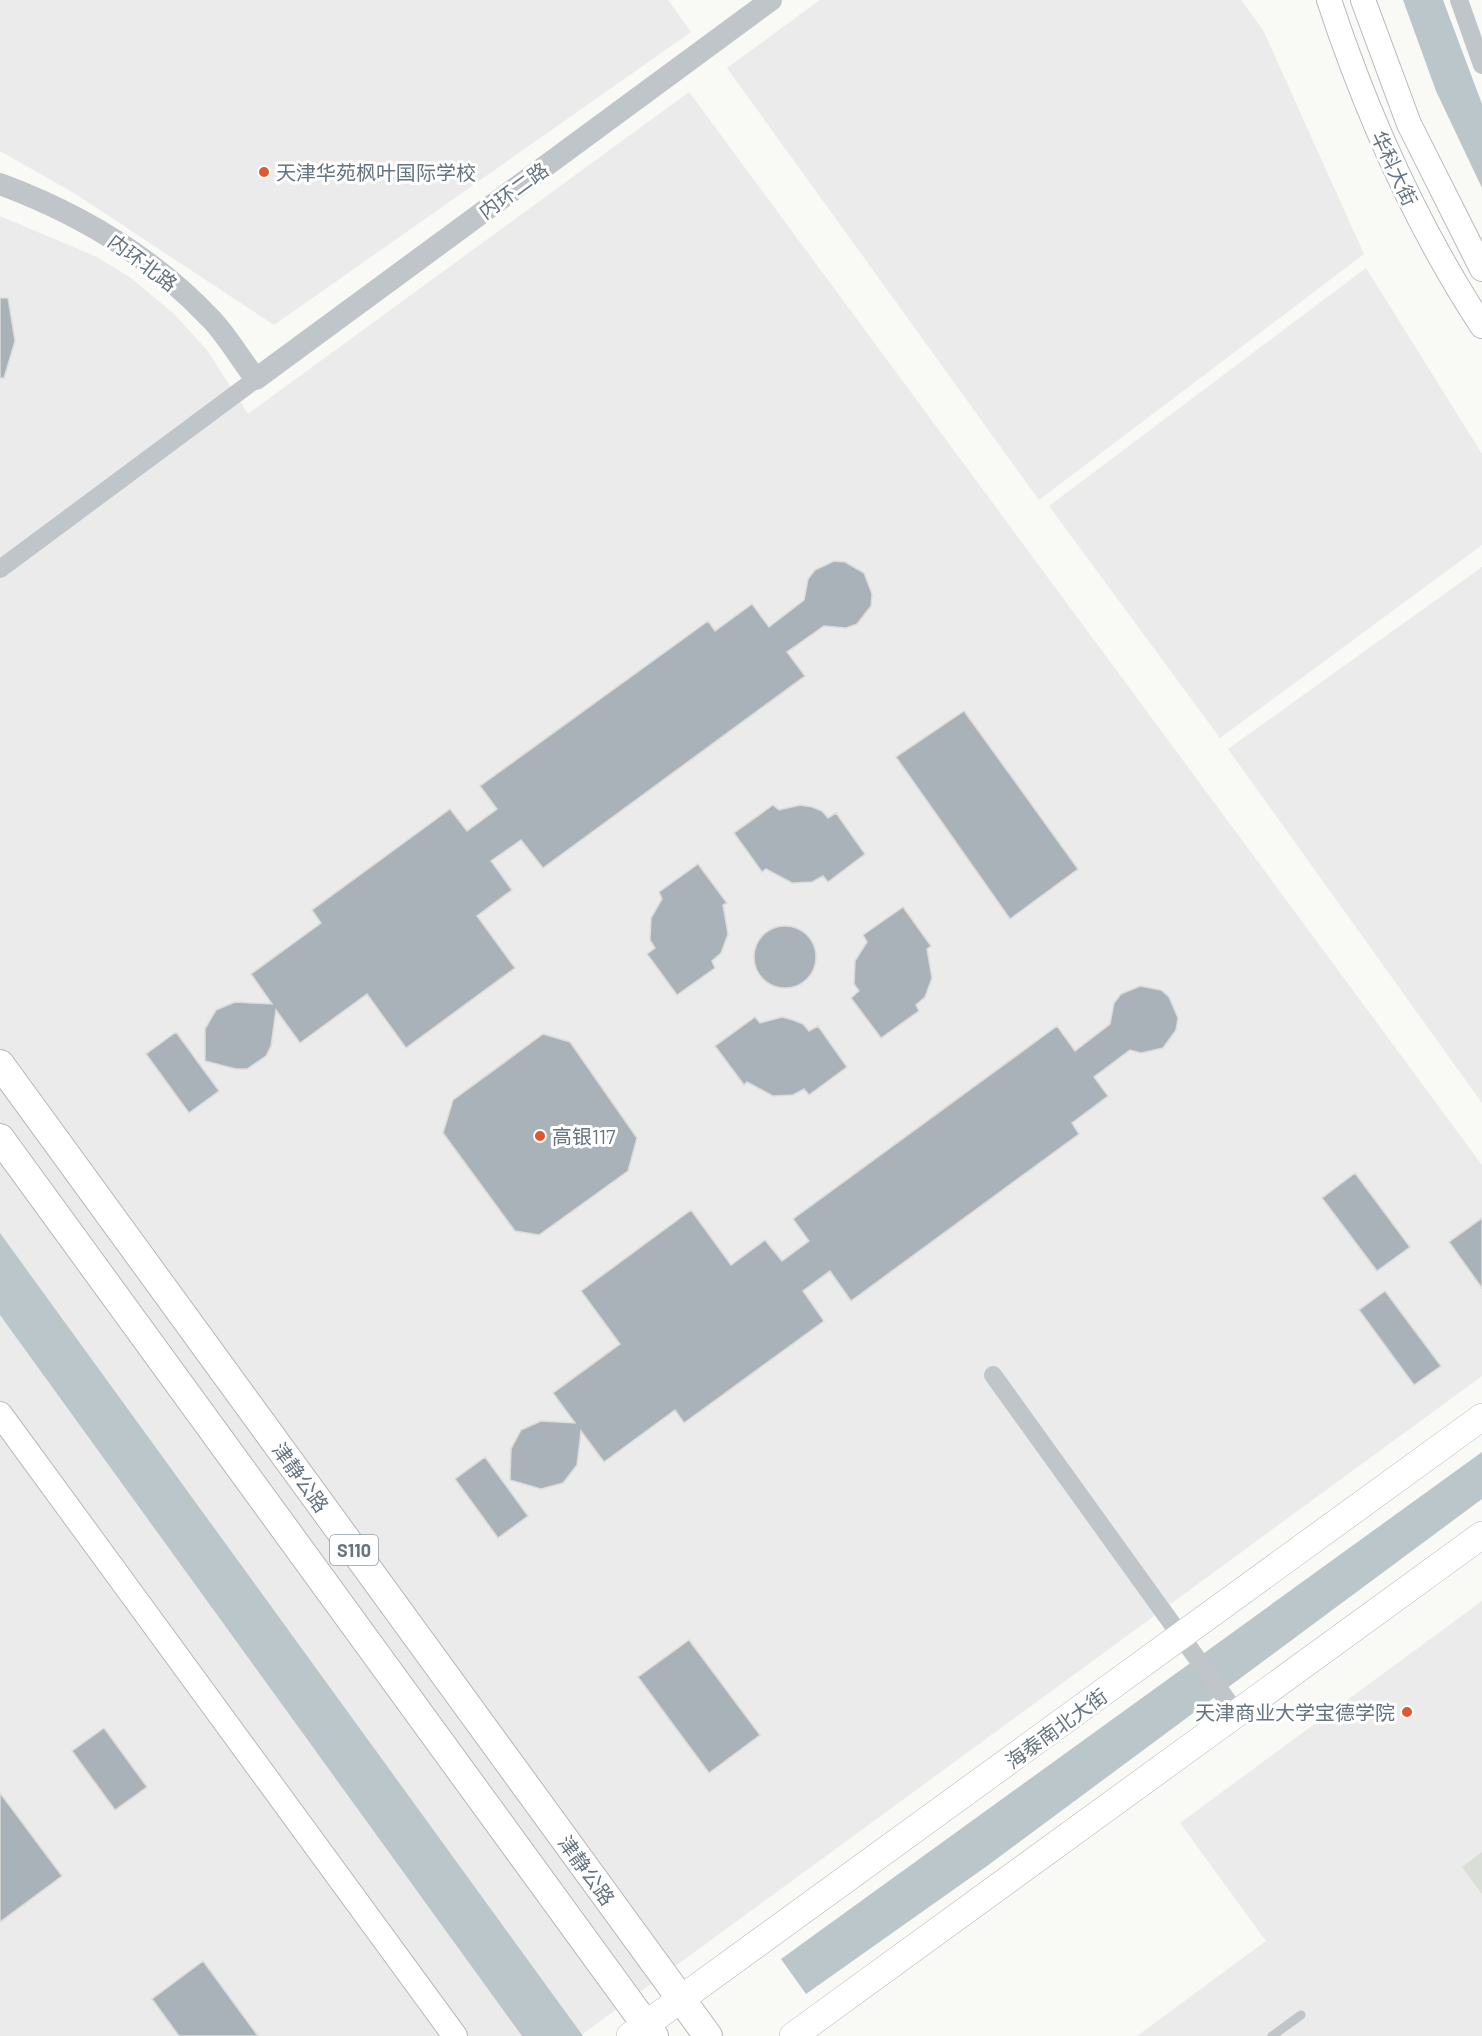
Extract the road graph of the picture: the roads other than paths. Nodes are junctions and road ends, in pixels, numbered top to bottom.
1 (771, 0) edge
2 (1329, 0) edge
3 (1363, 0) edge
4 (1459, 0) edge
5 (1482, 65) edge
6 (0, 184) edge
7 (1482, 269) edge
8 (1482, 326) edge
9 (256, 379) junction
10 (0, 569) edge
11 (0, 1064) edge
12 (0, 1138) edge
13 (993, 1375) dead end
14 (0, 1414) edge
15 (1482, 1418) edge
16 (1482, 1535) edge
17 (1185, 1644) junction
18 (1232, 1708) junction
19 (681, 1999) junction
20 (1301, 2015) dead end
21 (643, 2032) edge
22 (454, 2036) edge
23 (708, 2036) edge
24 (793, 2036) edge
25 (1272, 2036) edge

1 - 9 street, 内环二路
2 - 8 main road, 华科大街
3 - 7 main road, 华科大街
4 - 5 street
6 - 9 street, 内环北路
9 - 10 street
11 - 19 highway, 津静公路 / S110
12 - 21 highway, S110
13 - 17 street
14 - 22 main road
15 - 17 main road, 海泰南北大街
16 - 18 main road
17 - 18 street
17 - 19 main road, 海泰南北大街
18 - 24 main road
19 - 21 main road, 海泰南北大街
19 - 23 highway, 津静公路 / S110
20 - 25 lane

